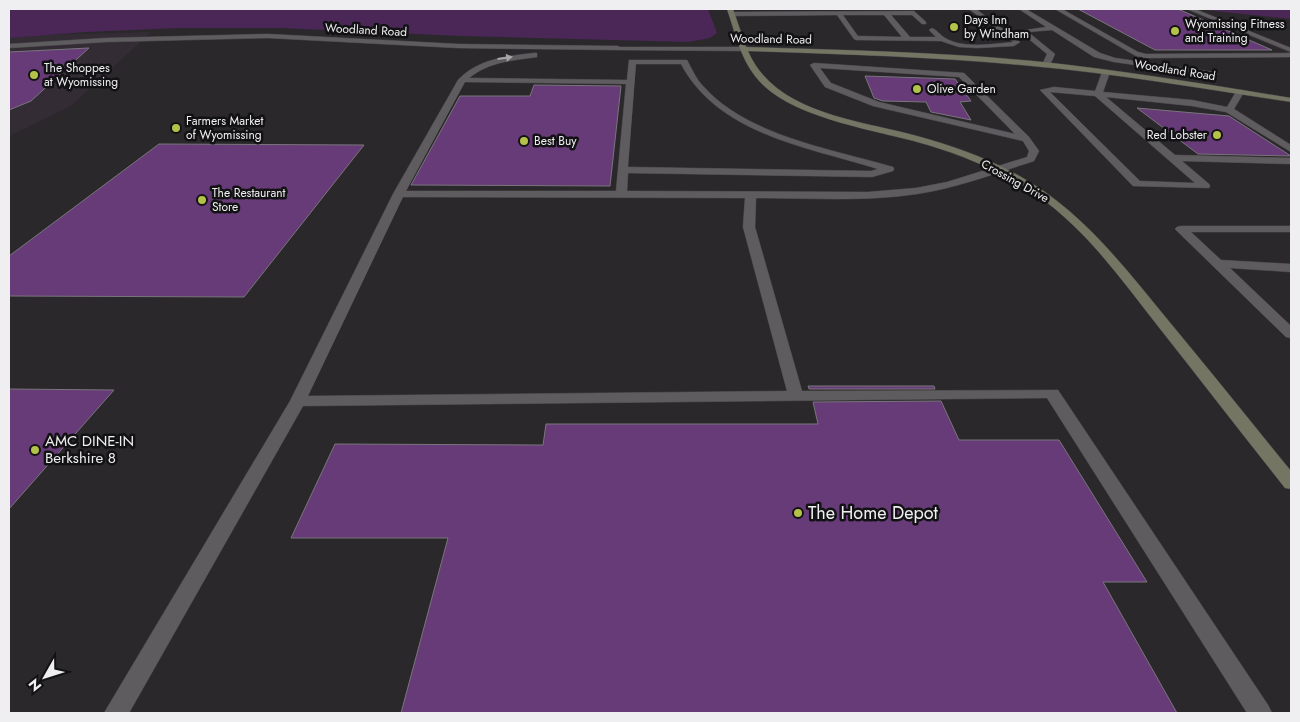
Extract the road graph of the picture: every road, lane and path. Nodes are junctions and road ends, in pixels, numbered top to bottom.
1 (972, 9) edge
2 (1022, 9) edge
3 (1058, 9) edge
4 (1190, 9) edge
5 (794, 11) edge
6 (903, 11) edge
7 (731, 12) edge
8 (886, 13) junction
9 (839, 14) junction
10 (924, 24) dead end
11 (1050, 28) junction
12 (1090, 28) junction
13 (932, 30) dead end
14 (908, 39) junction
15 (942, 39) junction
16 (9, 46) edge
17 (618, 48) junction
18 (744, 49) junction
19 (1291, 50) edge
20 (1291, 55) edge
21 (1046, 65) junction
22 (1106, 72) junction
23 (1214, 74) dead end
24 (462, 80) junction
25 (631, 82) junction
26 (1240, 92) junction
27 (1098, 94) junction
28 (1291, 100) edge
29 (1229, 110) junction
30 (1026, 139) junction
31 (1291, 149) edge
32 (1172, 158) junction
33 (1291, 161) edge
34 (624, 170) junction
35 (1001, 170) junction
36 (818, 173) junction
37 (398, 194) junction
38 (622, 195) junction
39 (752, 196) junction
40 (828, 196) junction
41 (1291, 229) edge
42 (1218, 264) junction
43 (1291, 268) edge
44 (1291, 334) edge
45 (796, 396) junction
46 (298, 401) junction
47 (1291, 483) edge
48 (116, 713) edge
49 (1260, 713) edge

1 - 15 street
2 - 11 street
3 - 12 street
4 - 19 street
5 - 7 street
5 - 9 street
6 - 8 street
6 - 10 street
7 - 18 street, Crossing Drive
8 - 9 street
8 - 14 street
9 - 14 street
11 - 12 street
11 - 21 street
11 - 23 street
12 - 20 street
13 - 15 street
14 - 15 street
16 - 17 street, Woodland Road
17 - 18 street, Woodland Road
24 -> 17 street
18 - 21 street, Woodland Road
18 - 35 street, Crossing Drive
21 - 22 street, Woodland Road
22 - 26 street, Woodland Road
22 - 27 street
24 - 25 street
24 - 37 street
25 - 34 street
25 - 36 street
26 - 28 street, Woodland Road
26 - 29 street
27 - 29 street
27 - 32 street
27 - 32 street
29 - 31 street
30 - 30 street
30 - 35 street
32 - 33 street
34 - 36 street
34 - 38 street
35 - 40 street
35 - 47 street, Crossing Drive
36 - 40 street
37 - 38 street
37 - 46 street
38 - 39 street
39 - 40 street
39 - 45 street
41 - 42 street
42 - 43 street
42 - 44 street
45 - 46 street
45 - 49 street
46 - 48 street

